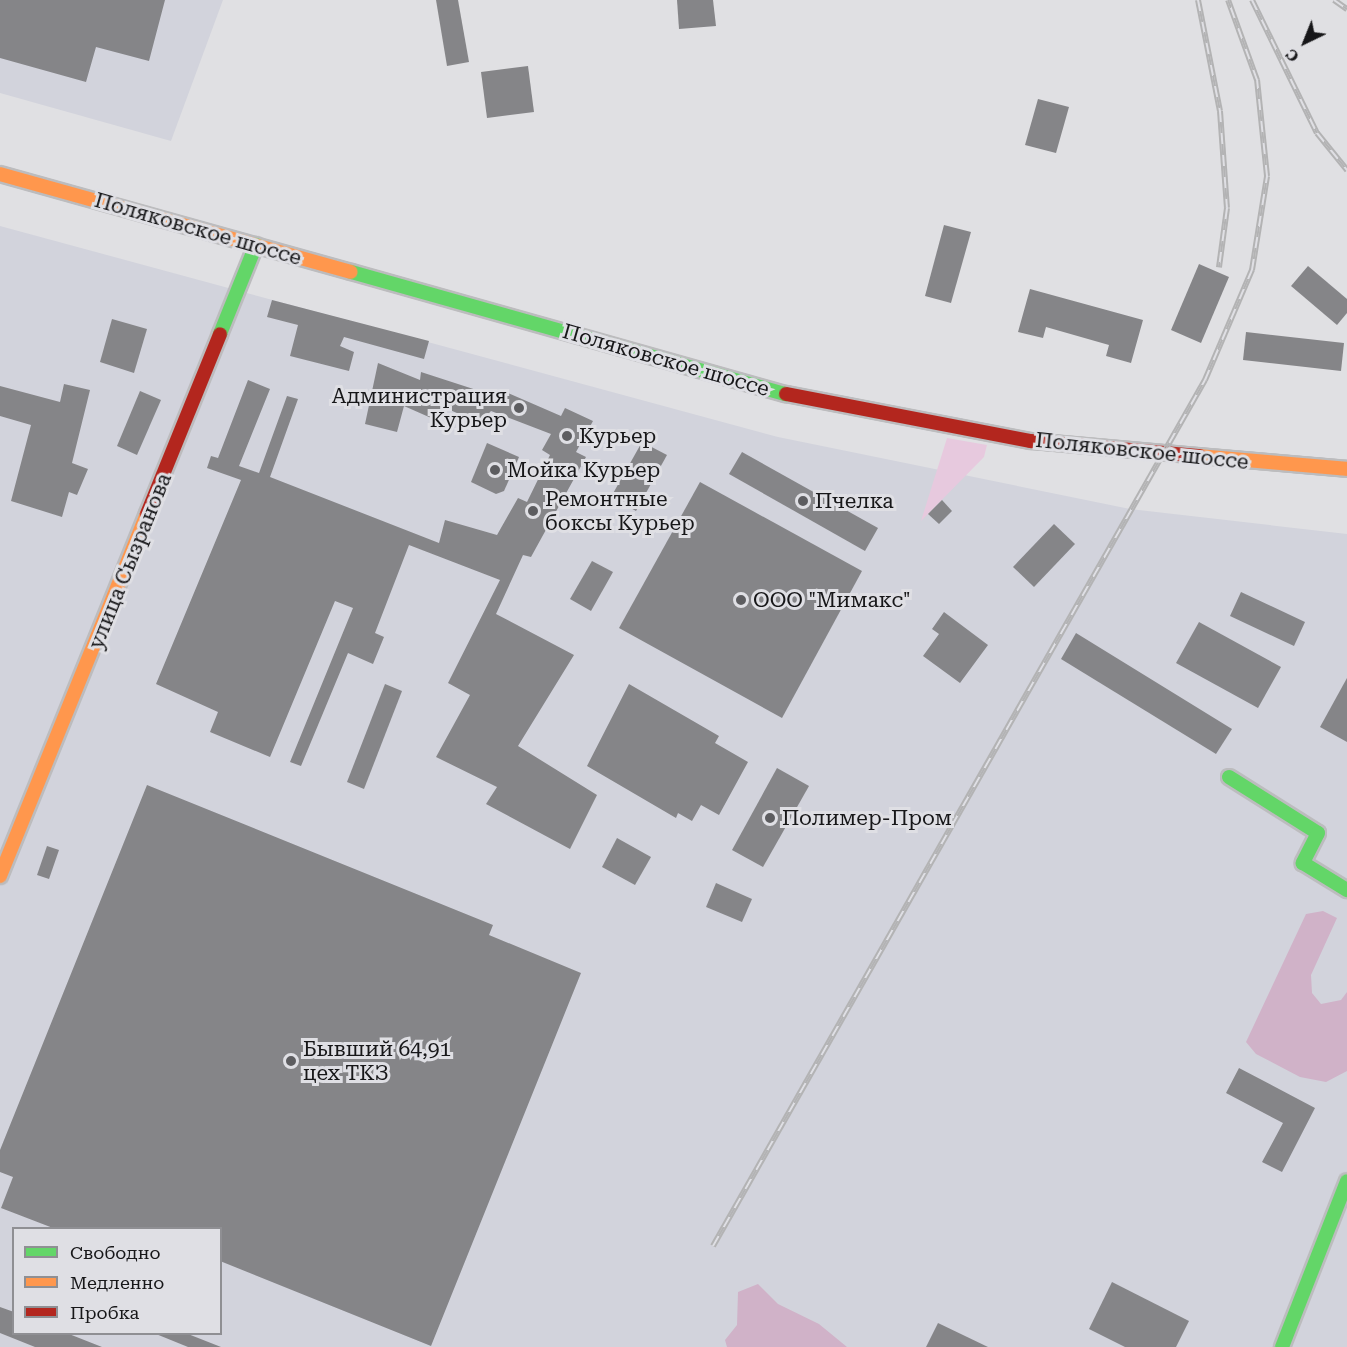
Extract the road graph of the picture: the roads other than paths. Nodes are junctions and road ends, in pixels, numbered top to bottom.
1 (0, 174) edge
2 (256, 245) junction
3 (1347, 469) edge
4 (1229, 777) dead end
5 (0, 876) edge
6 (1347, 890) edge
7 (1347, 1181) edge
8 (1282, 1347) edge

1 - 2 street, Поляковское шоссе
2 - 3 street, Поляковское шоссе
2 - 5 street, улица Сызранова
4 - 6 street
7 - 8 street

